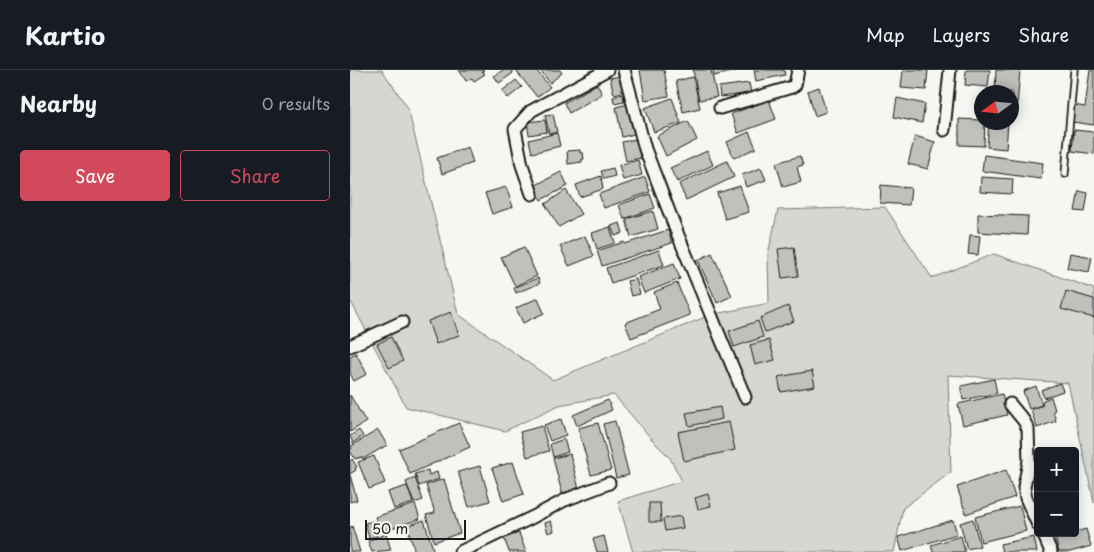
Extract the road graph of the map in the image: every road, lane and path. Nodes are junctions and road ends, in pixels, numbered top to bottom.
1 (607, 70) edge
2 (624, 70) edge
3 (798, 70) edge
4 (950, 70) edge
5 (1074, 70) edge
6 (720, 108) dead end
7 (944, 130) dead end
8 (1065, 174) dead end
9 (532, 194) dead end
10 (402, 322) dead end
11 (350, 346) edge
12 (745, 397) dead end
13 (1010, 404) dead end
14 (609, 483) dead end
15 (1034, 516) edge
16 (1045, 537) edge
17 (460, 552) edge
18 (1051, 552) edge

1 - 9 street
2 - 12 street
3 - 6 street
4 - 7 street
5 - 8 lane
10 - 11 street
13 - 15 street
14 - 17 street
16 - 18 street

